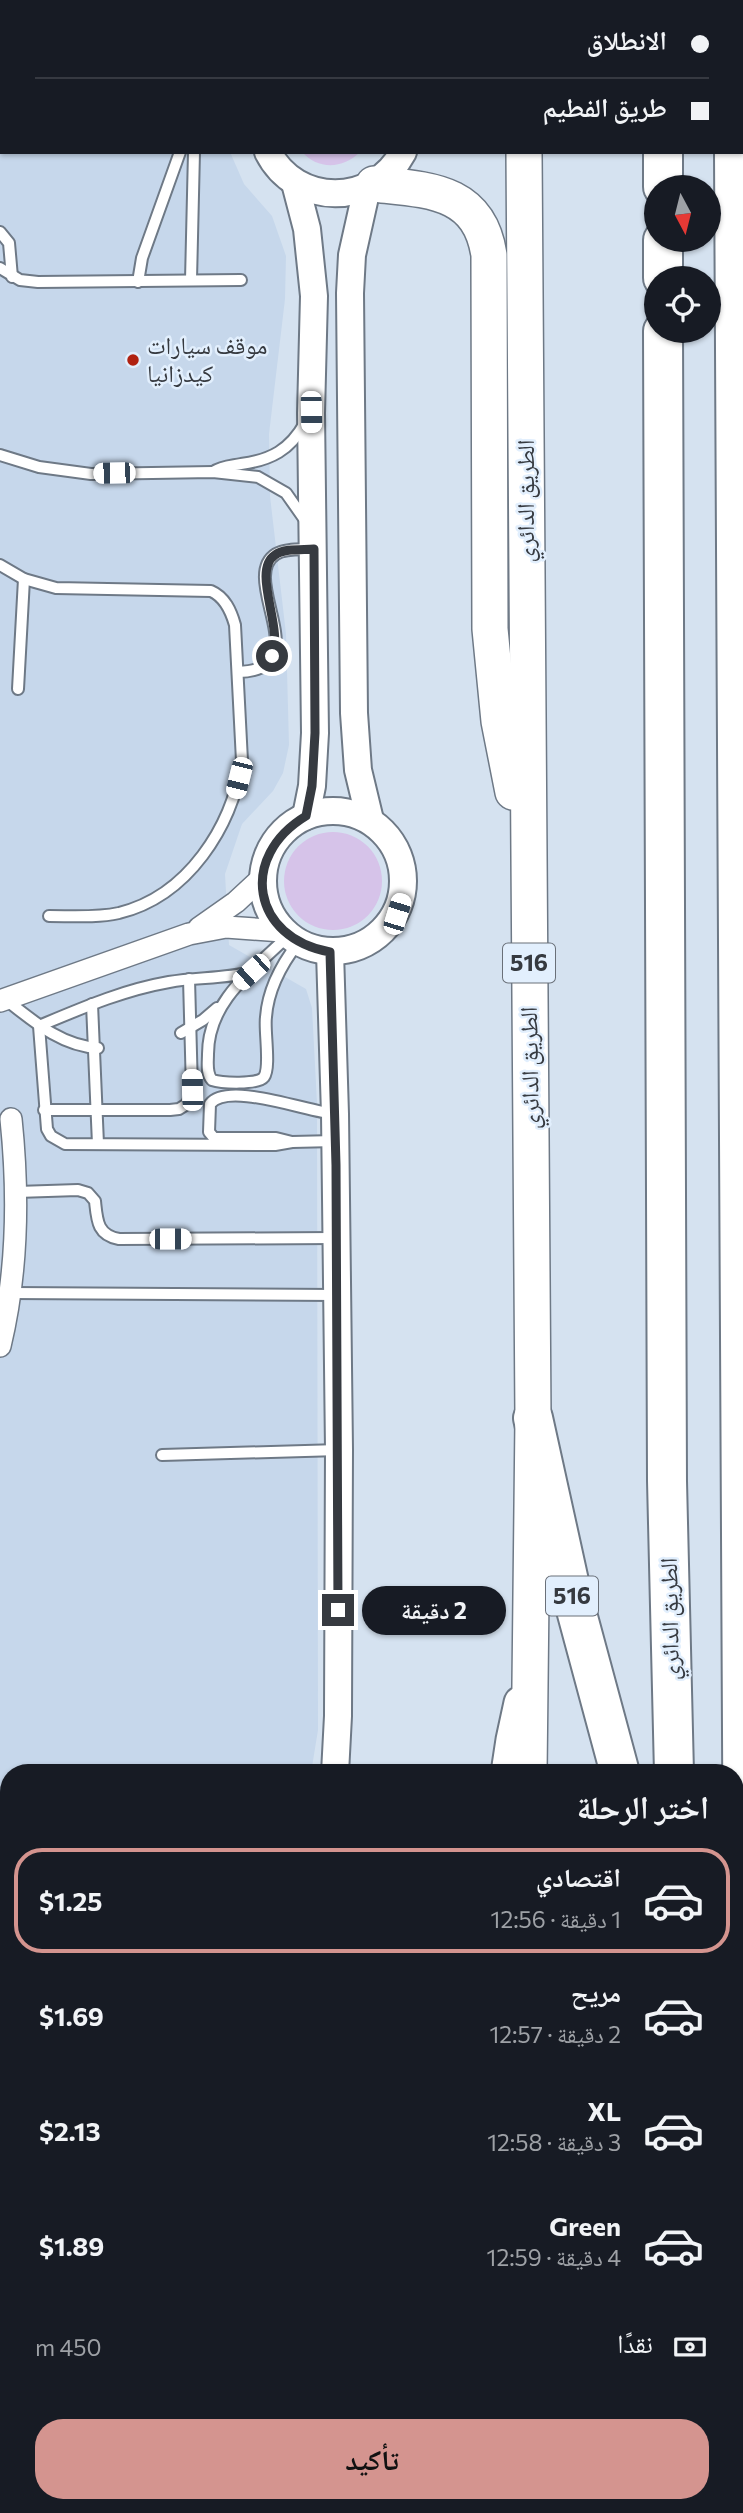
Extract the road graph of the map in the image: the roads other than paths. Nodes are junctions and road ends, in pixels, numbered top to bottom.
1 (179, 154) edge
2 (194, 154) edge
3 (269, 154) edge
4 (402, 154) edge
5 (524, 154) edge
6 (663, 154) edge
7 (734, 154) edge
8 (663, 175) edge
9 (295, 183) junction
10 (370, 186) junction
11 (0, 232) edge
12 (0, 268) edge
13 (12, 277) junction
14 (241, 279) dead end
15 (191, 280) junction
16 (138, 282) junction
17 (663, 343) edge
18 (311, 412) junction
19 (0, 455) edge
20 (213, 472) junction
21 (314, 541) junction
22 (0, 565) edge
23 (24, 579) junction
24 (238, 672) junction
25 (18, 689) dead end
26 (306, 816) junction
27 (370, 820) junction
28 (528, 850) junction
29 (263, 877) junction
30 (49, 916) dead end
31 (189, 934) junction
32 (290, 936) junction
33 (330, 952) junction
34 (251, 972) junction
35 (189, 979) junction
36 (2, 1000) edge
37 (92, 1004) junction
38 (222, 1004) junction
39 (39, 1026) junction
40 (186, 1031) junction
41 (96, 1048) junction
42 (97, 1109) junction
43 (44, 1110) junction
44 (335, 1114) junction
45 (11, 1119) dead end
46 (335, 1141) junction
47 (292, 1142) junction
48 (98, 1144) junction
49 (17, 1192) junction
50 (336, 1238) junction
51 (10, 1293) junction
52 (337, 1295) junction
53 (0, 1346) edge
54 (533, 1418) junction
55 (339, 1450) junction
56 (162, 1455) dead end
57 (531, 1670) junction
58 (335, 1764) edge
59 (510, 1764) edge
60 (529, 1764) edge
61 (618, 1764) edge
62 (674, 1764) edge
63 (742, 1764) edge

1 - 16 lane
2 - 15 lane
3 - 9 street
4 - 10 street
5 - 28 highway, الطريق الدائري / 516
6 - 8 highway
7 - 63 highway
9 - 10 street
9 - 18 street
10 - 27 street
10 - 28 highway
11 - 13 lane
12 - 13 lane
13 - 16 lane
14 - 15 lane
15 - 16 lane
17 - 62 highway, الطريق الدائري
18 - 20 lane
18 - 21 street
19 - 20 lane
20 - 21 lane
21 - 24 lane
21 - 26 street
22 - 23 lane
23 - 24 lane
23 - 25 lane
24 - 30 lane
26 - 27 street
26 - 29 street
27 - 33 street
28 - 54 highway, الطريق الدائري / 516
29 - 31 street
29 - 32 street
31 - 32 street
31 - 36 street
32 - 33 street
32 - 34 lane
32 - 38 lane
33 - 44 street
34 - 35 lane
34 - 38 lane
35 - 37 lane
35 - 40 lane
36 - 39 lane
37 - 39 lane
37 - 41 lane
38 - 40 lane
39 - 41 lane
39 - 43 lane
40 - 42 lane
41 - 42 lane
42 - 43 lane
42 - 48 lane
43 - 48 lane
44 - 46 street
44 - 47 lane
45 - 49 street
46 - 47 lane
46 - 50 street
47 - 48 lane
49 - 50 lane
49 - 51 street
50 - 52 street
51 - 52 lane
51 - 53 street
52 - 55 street
54 - 57 highway, الطريق الدائري / 516
54 - 61 highway, 516
55 - 56 lane
55 - 58 street
57 - 59 main road
57 - 60 highway, الطريق الدائري / 516

